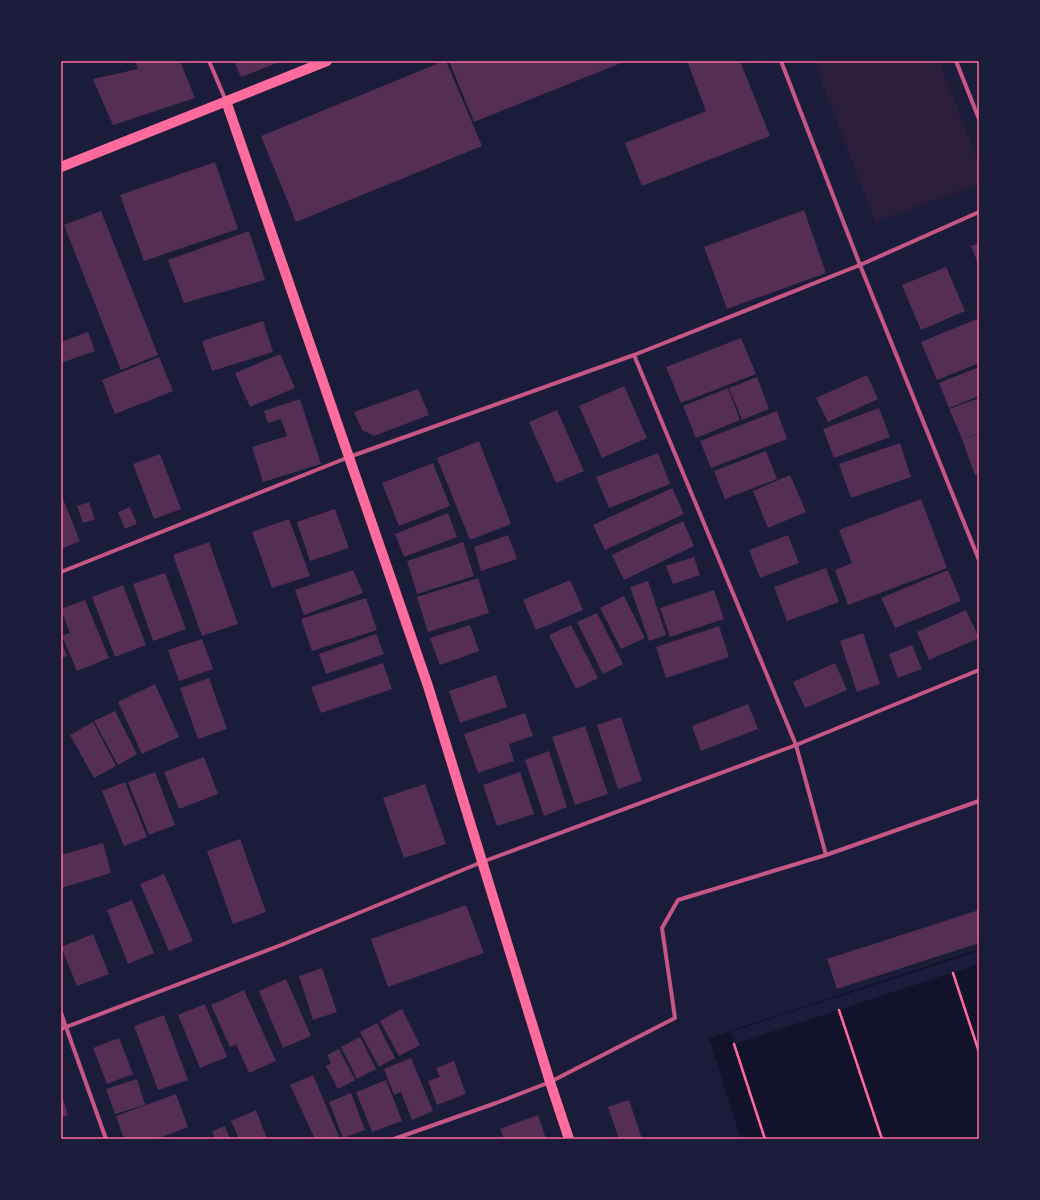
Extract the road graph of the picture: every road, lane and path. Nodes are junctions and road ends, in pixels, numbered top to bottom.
1 (209, 61) edge
2 (327, 61) edge
3 (781, 61) edge
4 (956, 61) edge
5 (226, 101) junction
6 (979, 119) edge
7 (61, 167) edge
8 (979, 212) edge
9 (860, 265) junction
10 (634, 355) junction
11 (349, 457) junction
12 (979, 560) edge
13 (61, 572) edge
14 (979, 670) edge
15 (796, 745) junction
16 (979, 801) edge
17 (826, 855) junction
18 (482, 862) junction
19 (953, 973) dead end
20 (838, 1010) dead end
21 (61, 1013) edge
22 (63, 1028) edge
23 (734, 1044) dead end
24 (979, 1052) edge
25 (550, 1082) junction
26 (106, 1139) edge
27 (394, 1139) edge
28 (570, 1139) edge
29 (765, 1139) edge
30 (882, 1139) edge

1 - 5 street
2 - 5 main road
3 - 9 street
4 - 6 street
5 - 7 main road
5 - 11 main road
8 - 9 street
9 - 10 street
9 - 12 street
10 - 11 street
10 - 15 street
11 - 13 street
11 - 18 main road
14 - 15 street
15 - 17 street
15 - 18 street
16 - 17 street
17 - 25 street
18 - 22 street
18 - 25 main road
19 - 24 path
20 - 30 path
21 - 22 street
22 - 26 street
23 - 29 path
25 - 27 street
25 - 28 main road

